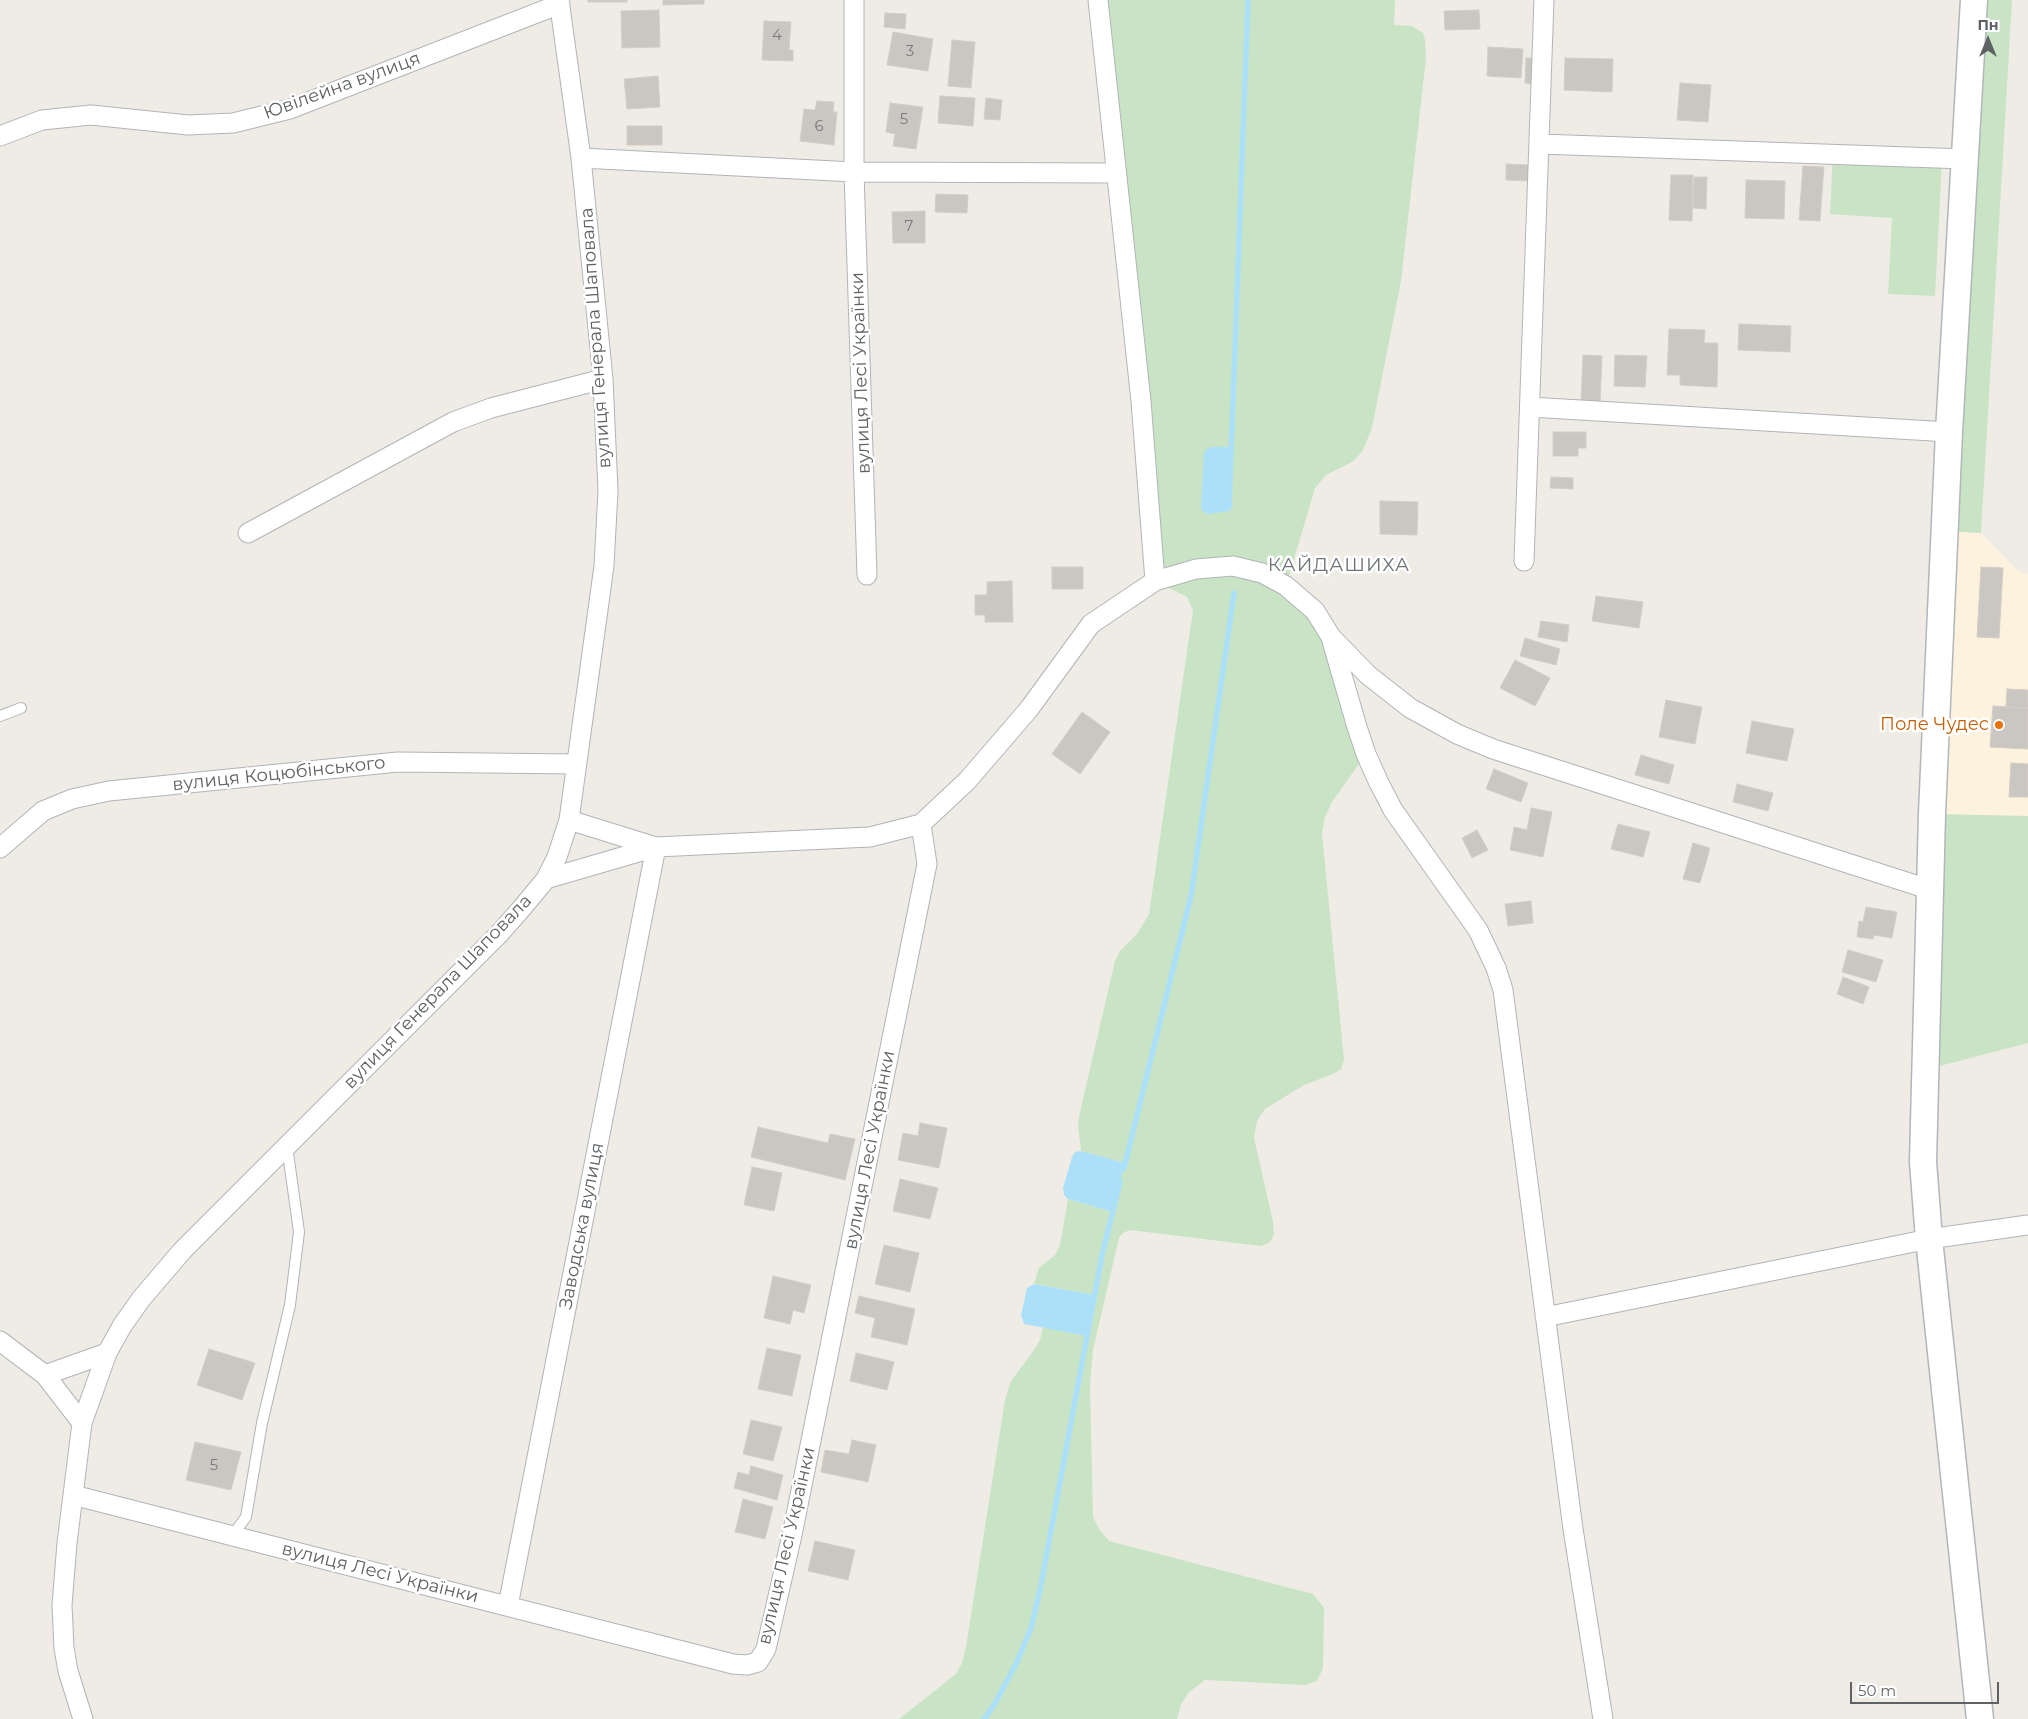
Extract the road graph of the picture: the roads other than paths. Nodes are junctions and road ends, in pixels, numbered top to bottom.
1 (854, 0) edge
2 (1098, 0) edge
3 (1544, 0) edge
4 (1974, 0) edge
5 (560, 2) edge
6 (0, 136) edge
7 (1540, 144) junction
8 (581, 158) junction
9 (1965, 159) junction
10 (854, 172) junction
11 (1116, 173) junction
12 (603, 379) junction
13 (1530, 408) junction
14 (1949, 432) junction
15 (248, 533) dead end
16 (1524, 560) dead end
17 (867, 575) dead end
18 (1155, 581) junction
19 (1331, 637) junction
20 (21, 708) dead end
21 (0, 716) edge
22 (575, 764) junction
23 (569, 820) junction
24 (921, 824) junction
25 (656, 847) junction
26 (0, 848) edge
27 (546, 878) junction
28 (1928, 889) junction
29 (287, 1146) junction
30 (2028, 1225) edge
31 (1929, 1239) junction
32 (1545, 1317) junction
33 (0, 1341) edge
34 (107, 1353) junction
35 (45, 1375) junction
36 (82, 1424) junction
37 (73, 1495) junction
38 (232, 1536) junction
39 (508, 1606) junction
40 (83, 1719) edge
41 (1604, 1719) edge
42 (1980, 1719) edge

1 - 10 street, вулиця Лесі Українки
2 - 11 street
3 - 7 street
4 - 9 main road
5 - 6 street, Ювілейна вулиця
5 - 8 street, вулиця Генерала Шаповала
7 - 9 street
7 - 13 street
8 - 10 street
8 - 12 street, вулиця Генерала Шаповала
9 - 14 main road
10 - 11 street
10 - 17 street, вулиця Лесі Українки
11 - 18 street
12 - 15 street
12 - 22 street, вулиця Генерала Шаповала
13 - 14 street
13 - 16 street
14 - 28 main road
18 - 19 street
18 - 24 street
19 - 28 street
19 - 32 street
20 - 21 lane
22 - 23 street, вулиця Генерала Шаповала
22 - 26 street, вулиця Коцюбінського
23 - 25 street
23 - 27 street, вулиця Генерала Шаповала
24 - 25 street
24 - 39 street, вулиця Лесі Українки
25 - 27 street
25 - 39 street, Заводська вулиця
27 - 29 street, вулиця Генерала Шаповала
28 - 31 main road
29 - 34 street, вулиця Генерала Шаповала
29 - 38 lane
30 - 31 street
31 - 32 street
31 - 42 main road
32 - 41 street
33 - 35 street
34 - 35 street
34 - 36 street, вулиця Генерала Шаповала
35 - 36 street
36 - 37 street, вулиця Генерала Шаповала
37 - 38 street, вулиця Лесі Українки
37 - 40 street, вулиця Генерала Шаповала
38 - 39 street, вулиця Лесі Українки

